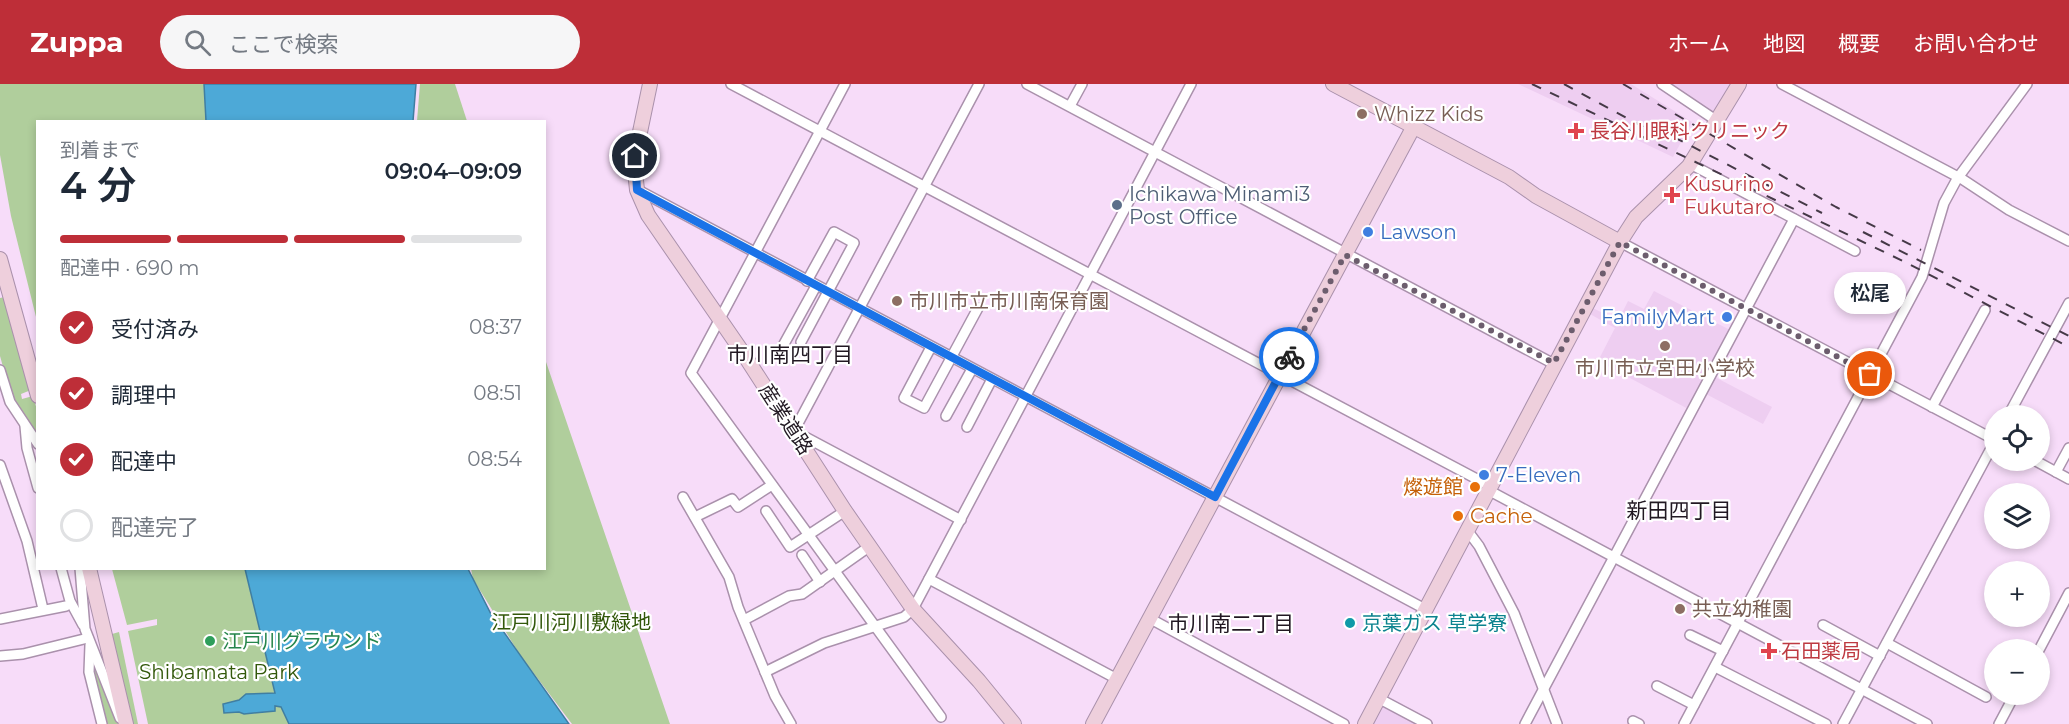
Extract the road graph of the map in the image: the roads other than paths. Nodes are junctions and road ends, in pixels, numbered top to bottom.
1 (650, 84) edge
2 (731, 84) edge
3 (845, 84) edge
4 (979, 84) edge
5 (1027, 84) edge
6 (1082, 84) edge
7 (1191, 84) edge
8 (1333, 84) edge
9 (1662, 84) edge
10 (1739, 84) edge
11 (1782, 84) edge
12 (2027, 84) edge
13 (1070, 106) junction
14 (1717, 121) junction
15 (1414, 126) junction
16 (820, 131) junction
17 (1155, 152) junction
18 (1696, 167) dead end
19 (1957, 179) junction
20 (925, 186) junction
21 (637, 190) junction
22 (1794, 219) junction
23 (2069, 241) edge
24 (1620, 242) junction
25 (1855, 251) dead end
26 (755, 254) junction
27 (1345, 255) junction
28 (0, 259) edge
29 (1091, 276) junction
30 (811, 284) junction
31 (827, 292) junction
32 (2069, 303) edge
33 (978, 308) dead end
34 (860, 309) junction
35 (1747, 309) junction
36 (1985, 310) dead end
37 (720, 318) junction
38 (801, 342) dead end
39 (784, 344) dead end
40 (931, 347) junction
41 (951, 358) junction
42 (1554, 363) junction
43 (972, 369) junction
44 (0, 370) edge
45 (1870, 374) junction
46 (1280, 375) junction
47 (992, 379) junction
48 (36, 389) edge
49 (1026, 398) junction
50 (10, 402) junction
51 (2014, 405) edge
52 (0, 406) edge
53 (1932, 407) junction
54 (946, 416) dead end
55 (25, 426) junction
56 (967, 426) dead end
57 (794, 431) junction
58 (1984, 435) edge
59 (36, 441) edge
60 (2069, 448) edge
61 (1984, 462) edge
62 (0, 465) edge
63 (2050, 469) edge
64 (2056, 472) junction
65 (2069, 479) edge
66 (36, 481) edge
67 (772, 485) junction
68 (1489, 488) junction
69 (683, 497) dead end
70 (1215, 497) junction
71 (766, 511) dead end
72 (845, 511) junction
73 (695, 517) junction
74 (961, 520) junction
75 (1467, 530) junction
76 (808, 534) junction
77 (870, 546) junction
78 (802, 555) dead end
79 (1615, 558) junction
80 (62, 570) edge
81 (81, 570) edge
82 (89, 570) edge
83 (835, 573) junction
84 (929, 579) junction
85 (820, 582) junction
86 (2069, 593) edge
87 (66, 606) dead end
88 (43, 609) junction
89 (913, 609) junction
90 (1425, 609) junction
91 (1149, 618) junction
92 (0, 620) edge
93 (744, 620) junction
94 (1738, 623) junction
95 (1822, 625) dead end
96 (875, 626) junction
97 (1690, 635) dead end
98 (88, 637) junction
99 (2045, 639) edge
100 (1887, 643) junction
101 (1723, 651) junction
102 (0, 656) edge
103 (1880, 656) junction
104 (1714, 667) junction
105 (765, 672) junction
106 (1117, 679) junction
107 (1657, 686) dead end
108 (1862, 688) junction
109 (1542, 691) junction
110 (1984, 696) edge
111 (1378, 698) junction
112 (1694, 705) junction
113 (2009, 705) edge
114 (941, 717) dead end
115 (102, 724) edge
116 (125, 724) edge
117 (791, 724) edge
118 (1014, 724) edge
119 (1093, 724) edge
120 (1344, 724) edge
121 (1365, 724) edge
122 (1427, 724) edge
123 (1525, 724) edge
124 (1557, 724) edge
125 (1685, 724) edge
126 (1826, 724) edge
127 (1843, 724) edge
128 (1927, 724) edge
129 (1999, 724) edge

1 - 21 street, 産業道路
2 - 16 street
3 - 16 street
4 - 20 street
5 - 13 street
6 - 13 street
7 - 17 street
8 - 15 street
9 - 14 street
10 - 14 street
11 - 19 street
12 - 19 street
13 - 17 street
14 - 24 street
15 - 24 street
15 - 27 street
16 - 20 street
16 - 26 street
17 - 27 street
17 - 29 street
18 - 22 street
19 - 23 street
19 - 45 street
20 - 29 street
20 - 34 street
21 - 26 street
21 - 37 street, 産業道路
22 - 25 street
22 - 35 street
24 - 35 street
24 - 42 street
26 - 30 street
26 - 37 street
27 - 42 street
27 - 46 street
28 - 48 street
29 - 46 street
29 - 49 street
30 - 31 street
30 - 31 street
30 - 39 street
31 - 34 street
31 - 38 street
32 - 51 street
33 - 41 street
34 - 40 street
34 - 57 street
35 - 45 street
35 - 79 street
36 - 53 street
37 - 57 street, 産業道路
37 - 67 street
40 - 41 street
40 - 41 street
41 - 43 street
42 - 68 street
43 - 47 street
43 - 54 street
44 - 50 street
45 - 53 street
45 - 94 street
46 - 68 street
46 - 70 street
47 - 49 street
47 - 56 street
49 - 70 street
49 - 74 street
50 - 52 street
50 - 55 street
53 - 58 street
55 - 59 street
55 - 66 street
57 - 72 street, 産業道路
57 - 74 street
60 - 64 street
61 - 100 street
62 - 88 street
63 - 64 street
64 - 65 street
67 - 73 street
67 - 76 street
68 - 75 street
68 - 79 street
69 - 73 street
70 - 90 street
70 - 91 street
71 - 76 street
72 - 76 street
72 - 77 street, 産業道路
73 - 93 street
74 - 84 street
75 - 90 street
75 - 109 street
76 - 83 street
77 - 83 street
77 - 89 street, 産業道路
78 - 85 street
79 - 94 street
79 - 109 street
80 - 98 street
81 - 98 street
82 - 116 street
83 - 85 street
83 - 96 street
84 - 89 street
84 - 106 street
85 - 93 street
86 - 99 street
87 - 88 street
88 - 92 street
89 - 96 street
89 - 118 street, 産業道路
90 - 111 street
91 - 106 street
91 - 120 street
93 - 105 street
94 - 101 street
94 - 108 street
95 - 103 street
96 - 105 street
96 - 114 street
97 - 101 street
98 - 102 street
98 - 115 street
98 - 116 street
100 - 103 street
100 - 110 street
101 - 104 street
103 - 108 street
104 - 112 street
104 - 126 street
105 - 117 street
106 - 119 street
107 - 112 street
108 - 127 street
108 - 128 street
109 - 123 street
109 - 124 street
111 - 121 street
111 - 122 street
112 - 125 street
113 - 129 street

